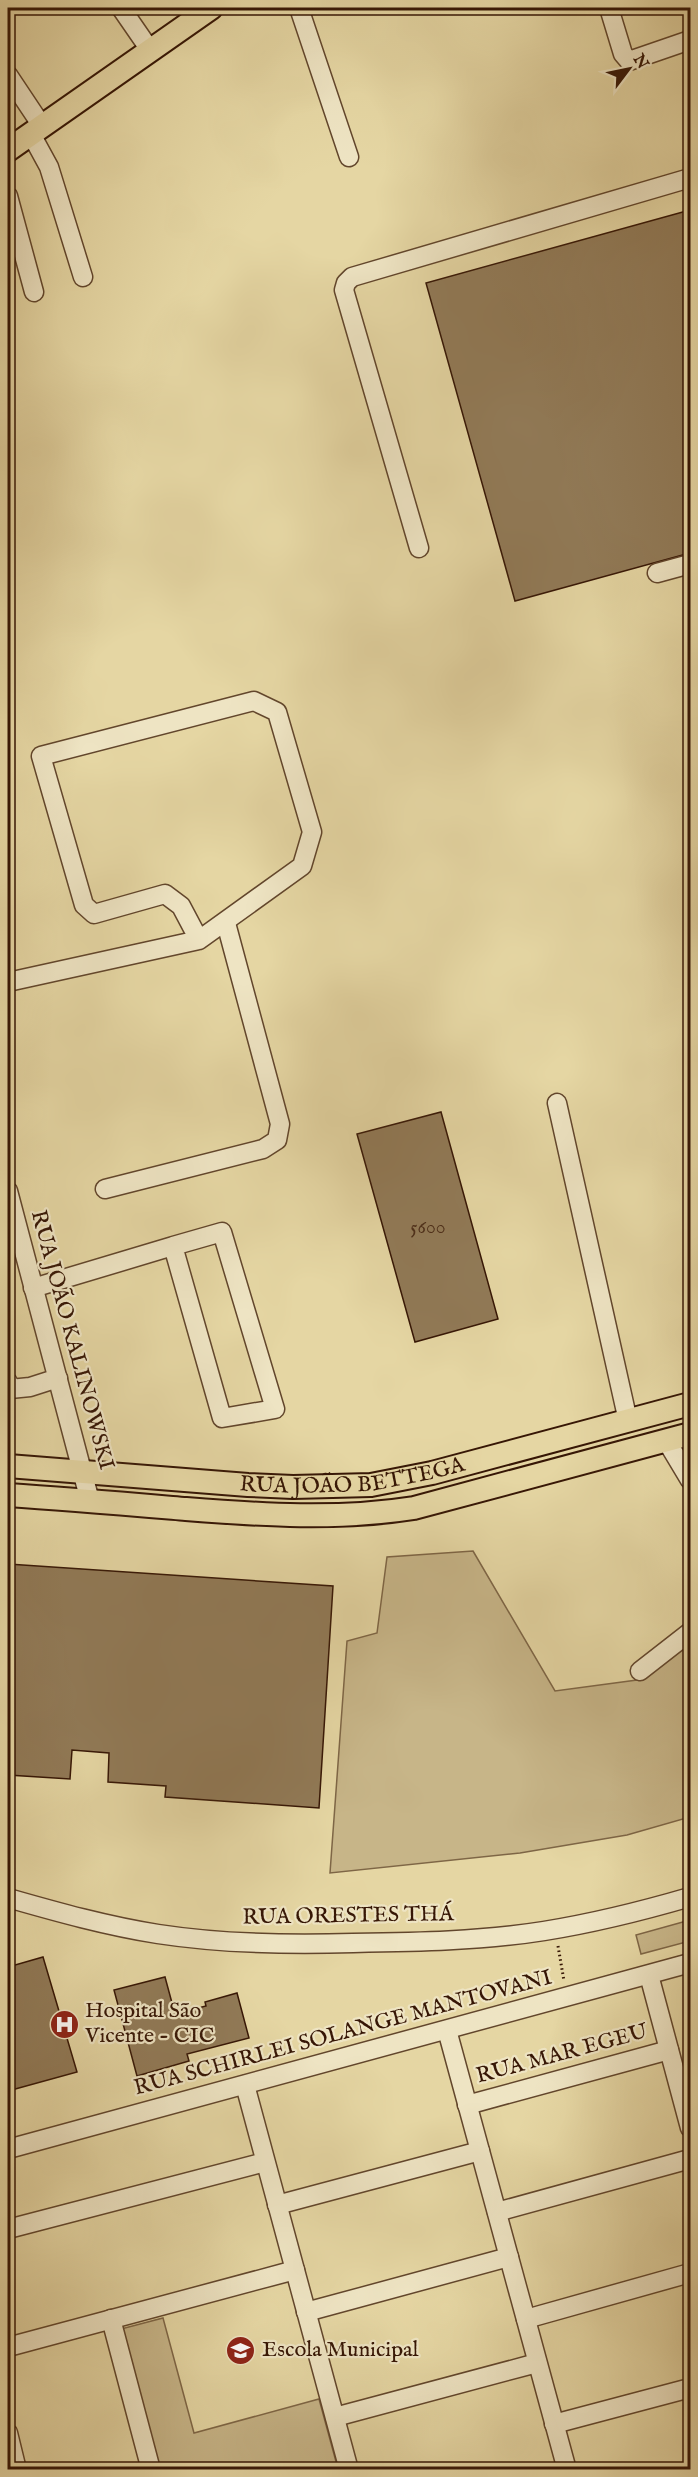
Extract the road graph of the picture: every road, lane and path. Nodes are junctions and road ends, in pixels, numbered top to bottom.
1 (121, 8) edge
2 (211, 8) edge
3 (299, 8) edge
4 (609, 8) edge
5 (690, 40) edge
6 (150, 50) junction
7 (8, 75) edge
8 (37, 130) junction
9 (8, 150) edge
10 (349, 157) dead end
11 (690, 178) edge
12 (8, 196) edge
13 (83, 277) dead end
14 (34, 292) dead end
15 (419, 548) dead end
16 (690, 564) edge
17 (657, 573) dead end
18 (226, 923) junction
19 (199, 940) junction
20 (8, 982) edge
21 (557, 1102) dead end
22 (105, 1189) dead end
23 (8, 1191) edge
24 (173, 1246) junction
25 (33, 1288) junction
26 (57, 1378) junction
27 (8, 1387) edge
28 (690, 1404) edge
29 (628, 1421) junction
30 (690, 1434) edge
31 (666, 1440) junction
32 (8, 1466) edge
33 (82, 1472) junction
34 (690, 1480) edge
35 (8, 1495) edge
36 (90, 1501) junction
37 (690, 1632) edge
38 (640, 1671) dead end
39 (8, 1898) edge
40 (690, 1898) edge
41 (557, 1938) dead end
42 (690, 1963) edge
43 (648, 1975) junction
44 (564, 1983) dead end
45 (447, 2030) junction
46 (669, 2050) junction
47 (245, 2085) junction
48 (686, 2095) edge
49 (467, 2105) junction
50 (690, 2128) edge
51 (8, 2149) edge
52 (480, 2151) junction
53 (690, 2159) edge
54 (265, 2162) junction
55 (277, 2205) junction
56 (496, 2212) junction
57 (8, 2229) edge
58 (509, 2257) junction
59 (295, 2270) junction
60 (690, 2273) edge
61 (306, 2312) junction
62 (111, 2319) junction
63 (526, 2319) junction
64 (8, 2347) edge
65 (537, 2363) junction
66 (690, 2388) edge
67 (335, 2417) junction
68 (554, 2424) junction
69 (8, 2433) edge
70 (17, 2469) edge
71 (151, 2469) edge
72 (349, 2469) edge
73 (567, 2469) edge

1 - 6 street
2 - 6 main road
3 - 10 street
4 - 5 street
6 - 8 main road
7 - 8 street
8 - 9 main road
8 - 13 street
11 - 15 street
12 - 14 street
16 - 17 street
18 - 19 street
18 - 19 street
18 - 22 street
19 - 20 street
21 - 29 street
23 - 25 street, RUA JOÃO KALINOWSKI
24 - 24 street
24 - 25 street
25 - 26 street, RUA JOÃO KALINOWSKI
26 - 27 street
26 - 33 street, RUA JOÃO KALINOWSKI
28 - 29 main road, RUA JOÃO BETTEGA
29 - 33 main road, RUA JOÃO BETTEGA
30 - 31 main road, RUA JOÃO BETTEGA
31 - 34 street
31 - 36 main road, RUA JOÃO BETTEGA
32 - 33 main road, RUA JOÃO BETTEGA
33 - 36 street, RUA JOÃO KALINOWSKI
35 - 36 main road, RUA JOÃO BETTEGA
37 - 38 street
39 - 40 street, RUA ORESTES THÁ
41 - 44 path
42 - 43 street, RUA SCHIRLEI SOLANGE MANTOVANI
43 - 45 street, RUA SCHIRLEI SOLANGE MANTOVANI
43 - 46 street
45 - 47 street, RUA SCHIRLEI SOLANGE MANTOVANI
45 - 49 street
46 - 48 street
46 - 49 street, RUA MAR EGEU
47 - 51 street, RUA SCHIRLEI SOLANGE MANTOVANI
47 - 54 street
48 - 50 street
49 - 52 street
52 - 55 street
52 - 56 street
53 - 56 street
54 - 55 street
54 - 57 street
55 - 59 street
56 - 58 street
58 - 61 street
58 - 63 street
59 - 61 street
59 - 62 street
60 - 63 street
61 - 67 street
62 - 64 street
62 - 71 street
63 - 65 street
65 - 67 street
65 - 68 street
66 - 68 street
67 - 72 street
68 - 73 street
69 - 70 street

